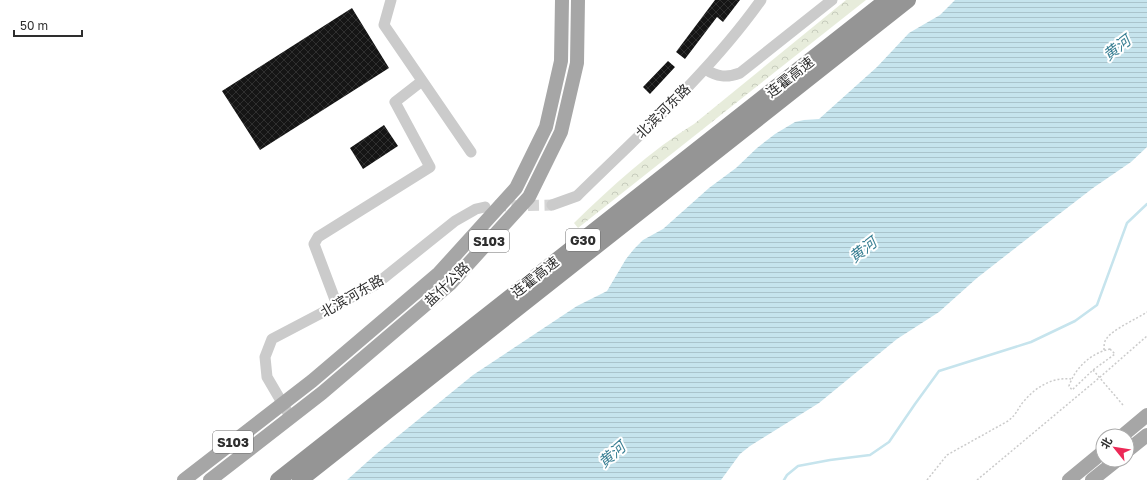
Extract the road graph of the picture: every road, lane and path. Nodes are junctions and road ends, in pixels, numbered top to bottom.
1 (392, 0) edge
2 (562, 0) edge
3 (578, 0) edge
4 (761, 0) edge
5 (832, 0) edge
6 (887, 0) edge
7 (908, 0) edge
8 (705, 69) junction
9 (422, 81) junction
10 (471, 152) dead end
11 (552, 205) tunnel mouth
12 (485, 207) tunnel mouth
13 (337, 305) junction
14 (1147, 312) edge
15 (1147, 336) edge
16 (1104, 350) junction
17 (1093, 370) junction
18 (1099, 378) junction
19 (1071, 379) junction
20 (282, 404) junction
21 (1123, 406) dead end
22 (1147, 416) edge
23 (290, 418) junction
24 (1132, 428) edge
25 (1147, 435) edge
26 (1135, 445) edge
27 (1095, 459) edge
28 (1107, 468) edge
29 (184, 480) edge
30 (210, 480) edge
31 (278, 480) edge
32 (300, 480) edge
33 (927, 480) edge
34 (977, 480) edge
35 (1069, 480) edge
36 (1092, 480) edge

1 - 9 street
2 - 20 main road, 盐什公路 / S103
3 - 23 main road, 盐什公路 / S103
4 - 8 street, 北滨河东路
5 - 8 street
6 - 31 highway, 连霍高速 / G30
7 - 32 highway, 连霍高速 / G30
8 - 11 street, 北滨河东路
9 - 10 street
9 - 13 street
12 - 13 street, 北滨河东路
13 - 20 street, 北滨河东路
14 - 16 path
15 - 18 path
16 - 17 path
16 - 19 path
17 - 18 path
17 - 19 path
18 - 21 path
18 - 34 path
19 - 33 path
20 - 23 street, 北滨河东路
20 - 29 main road, S103
22 - 24 main road
23 - 30 main road, S103
25 - 26 main road
27 - 35 main road
28 - 36 main road

